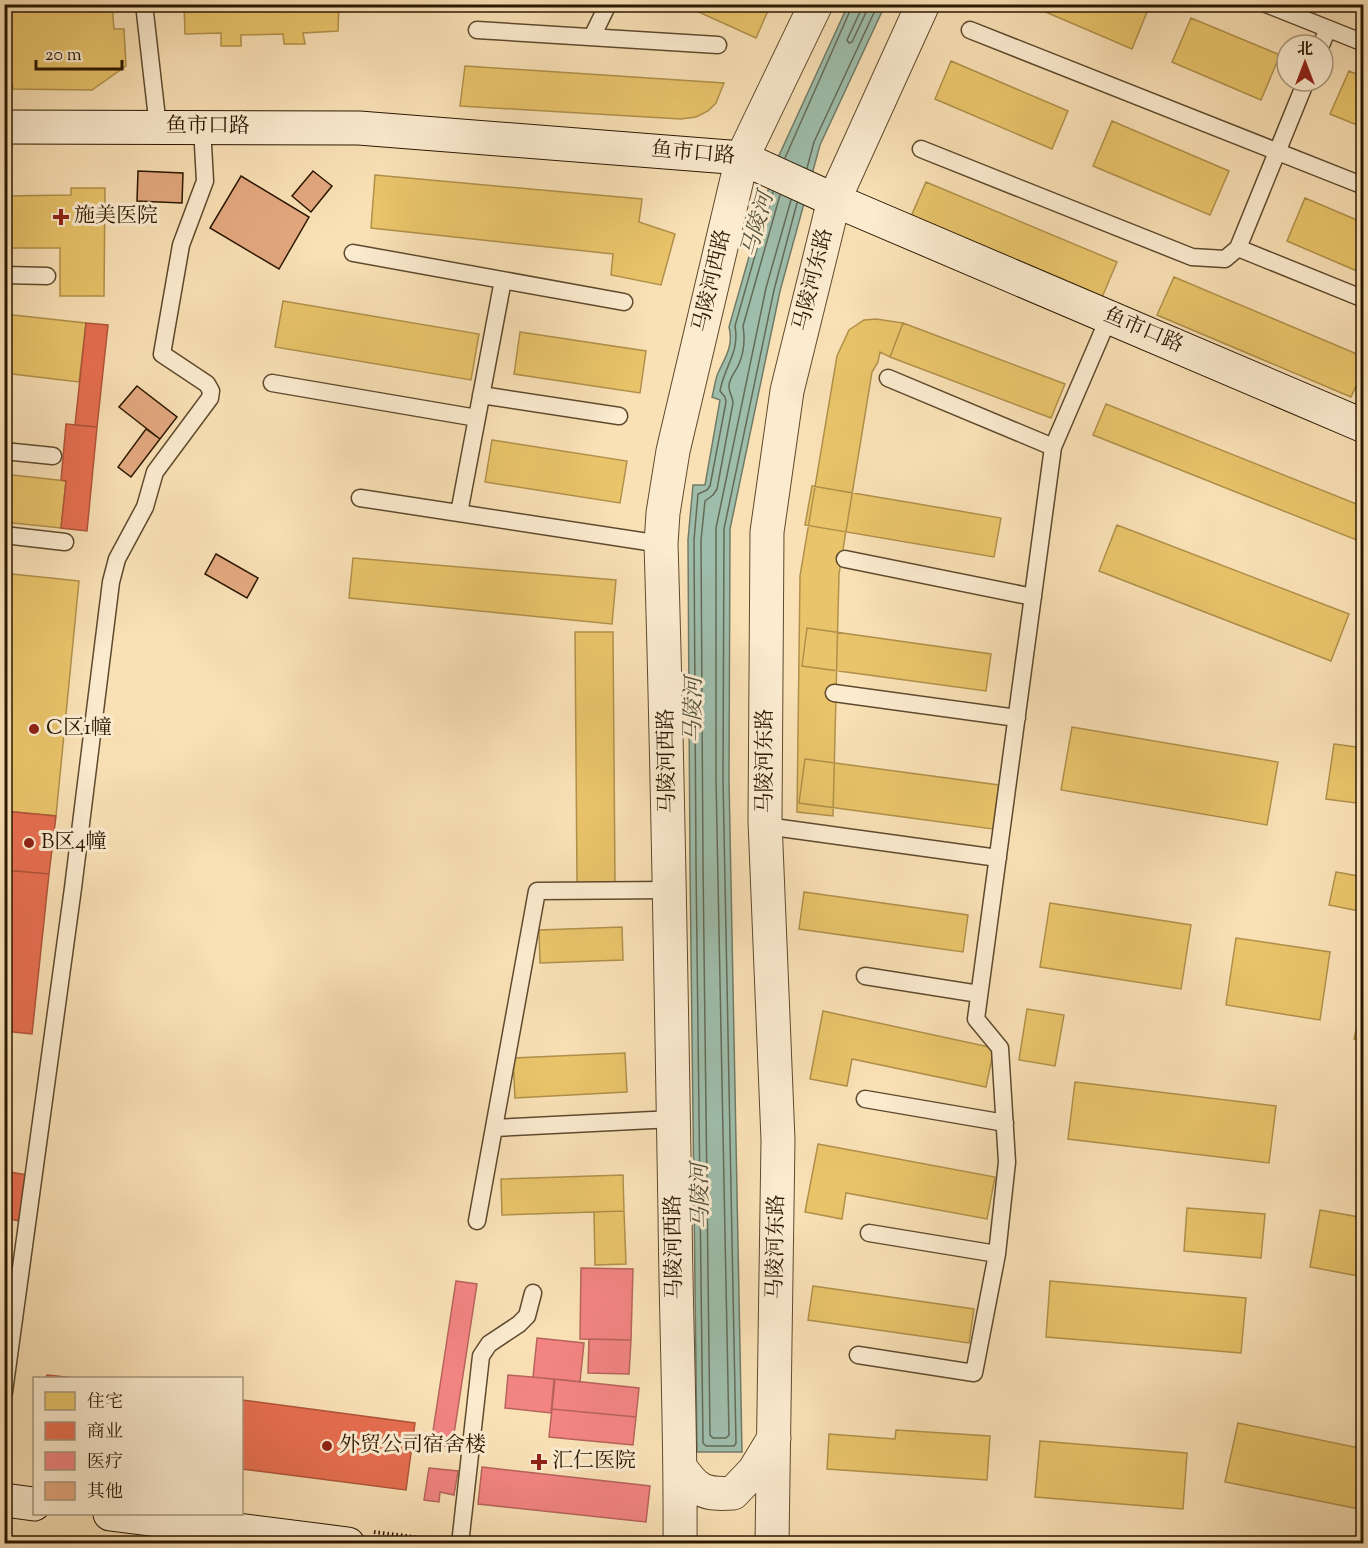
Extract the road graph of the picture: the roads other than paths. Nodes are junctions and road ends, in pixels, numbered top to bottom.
1 (144, 4) edge
2 (608, 4) edge
3 (816, 4) edge
4 (923, 4) edge
5 (1266, 4) edge
6 (1328, 29) junction
7 (477, 30) dead end
8 (970, 30) dead end
9 (1326, 33) edge
10 (592, 37) junction
11 (1364, 43) edge
12 (718, 45) dead end
13 (1301, 93) edge
14 (4, 127) edge
15 (158, 127) junction
16 (202, 127) junction
17 (921, 148) dead end
18 (1277, 152) junction
19 (755, 163) junction
20 (1364, 186) edge
21 (824, 195) junction
22 (1238, 248) junction
23 (353, 253) dead end
24 (4, 275) edge
25 (47, 276) dead end
26 (503, 280) junction
27 (1364, 299) edge
28 (624, 302) dead end
29 (1109, 317) junction
30 (888, 378) dead end
31 (272, 383) dead end
32 (481, 395) junction
33 (619, 416) dead end
34 (477, 418) junction
35 (1364, 426) edge
36 (1053, 447) junction
37 (4, 451) edge
38 (53, 456) dead end
39 (360, 498) dead end
40 (459, 513) junction
41 (4, 535) edge
42 (65, 542) dead end
43 (662, 544) junction
44 (845, 559) dead end
45 (1033, 597) junction
46 (834, 693) dead end
47 (1017, 718) junction
48 (766, 826) junction
49 (998, 858) junction
50 (670, 890) junction
51 (865, 976) dead end
52 (979, 994) junction
53 (865, 1099) dead end
54 (673, 1119) junction
55 (1005, 1123) junction
56 (494, 1128) junction
57 (477, 1221) dead end
58 (869, 1233) dead end
59 (997, 1254) junction
60 (533, 1293) dead end
61 (858, 1355) dead end
62 (4, 1392) edge
63 (774, 1437) junction
64 (680, 1467) junction
65 (4, 1500) edge
66 (33, 1504) edge
67 (118, 1515) edge
68 (348, 1544) edge
69 (460, 1544) edge
70 (680, 1544) edge
71 (772, 1544) edge

1 - 15 lane
2 - 10 lane
3 - 19 street, 马陵河西路
4 - 21 street, 马陵河东路
5 - 6 lane
6 - 9 lane
6 - 11 lane
7 - 10 lane
8 - 18 lane
10 - 12 lane
13 - 18 lane
14 - 15 street, 鱼市口路
15 - 16 street, 鱼市口路
16 - 19 street, 鱼市口路
16 - 62 lane
17 - 22 lane
18 - 20 lane
18 - 22 lane
19 - 21 street, 鱼市口路
19 - 43 street, 马陵河西路
21 - 29 street, 鱼市口路
21 - 48 street, 马陵河东路
22 - 27 lane
23 - 26 lane
24 - 25 lane
26 - 28 lane
26 - 32 lane
29 - 35 street, 鱼市口路
29 - 36 lane
30 - 36 lane
31 - 34 lane
32 - 33 lane
32 - 34 lane
34 - 40 lane
36 - 45 lane
37 - 38 lane
39 - 40 lane
40 - 43 lane
41 - 42 lane
43 - 50 street, 马陵河西路
44 - 45 lane
45 - 47 lane
46 - 47 lane
47 - 49 lane
48 - 49 lane
48 - 63 street, 马陵河东路
49 - 52 lane
50 - 54 street, 马陵河西路
50 - 56 lane
51 - 52 lane
52 - 55 lane
53 - 55 lane
54 - 56 lane
54 - 64 street, 马陵河西路
55 - 59 lane
56 - 57 lane
58 - 59 lane
59 - 61 lane
60 - 69 lane
63 - 64 street
63 - 71 street, 马陵河东路
64 - 70 street, 马陵河西路
65 - 66 street
67 - 68 street

